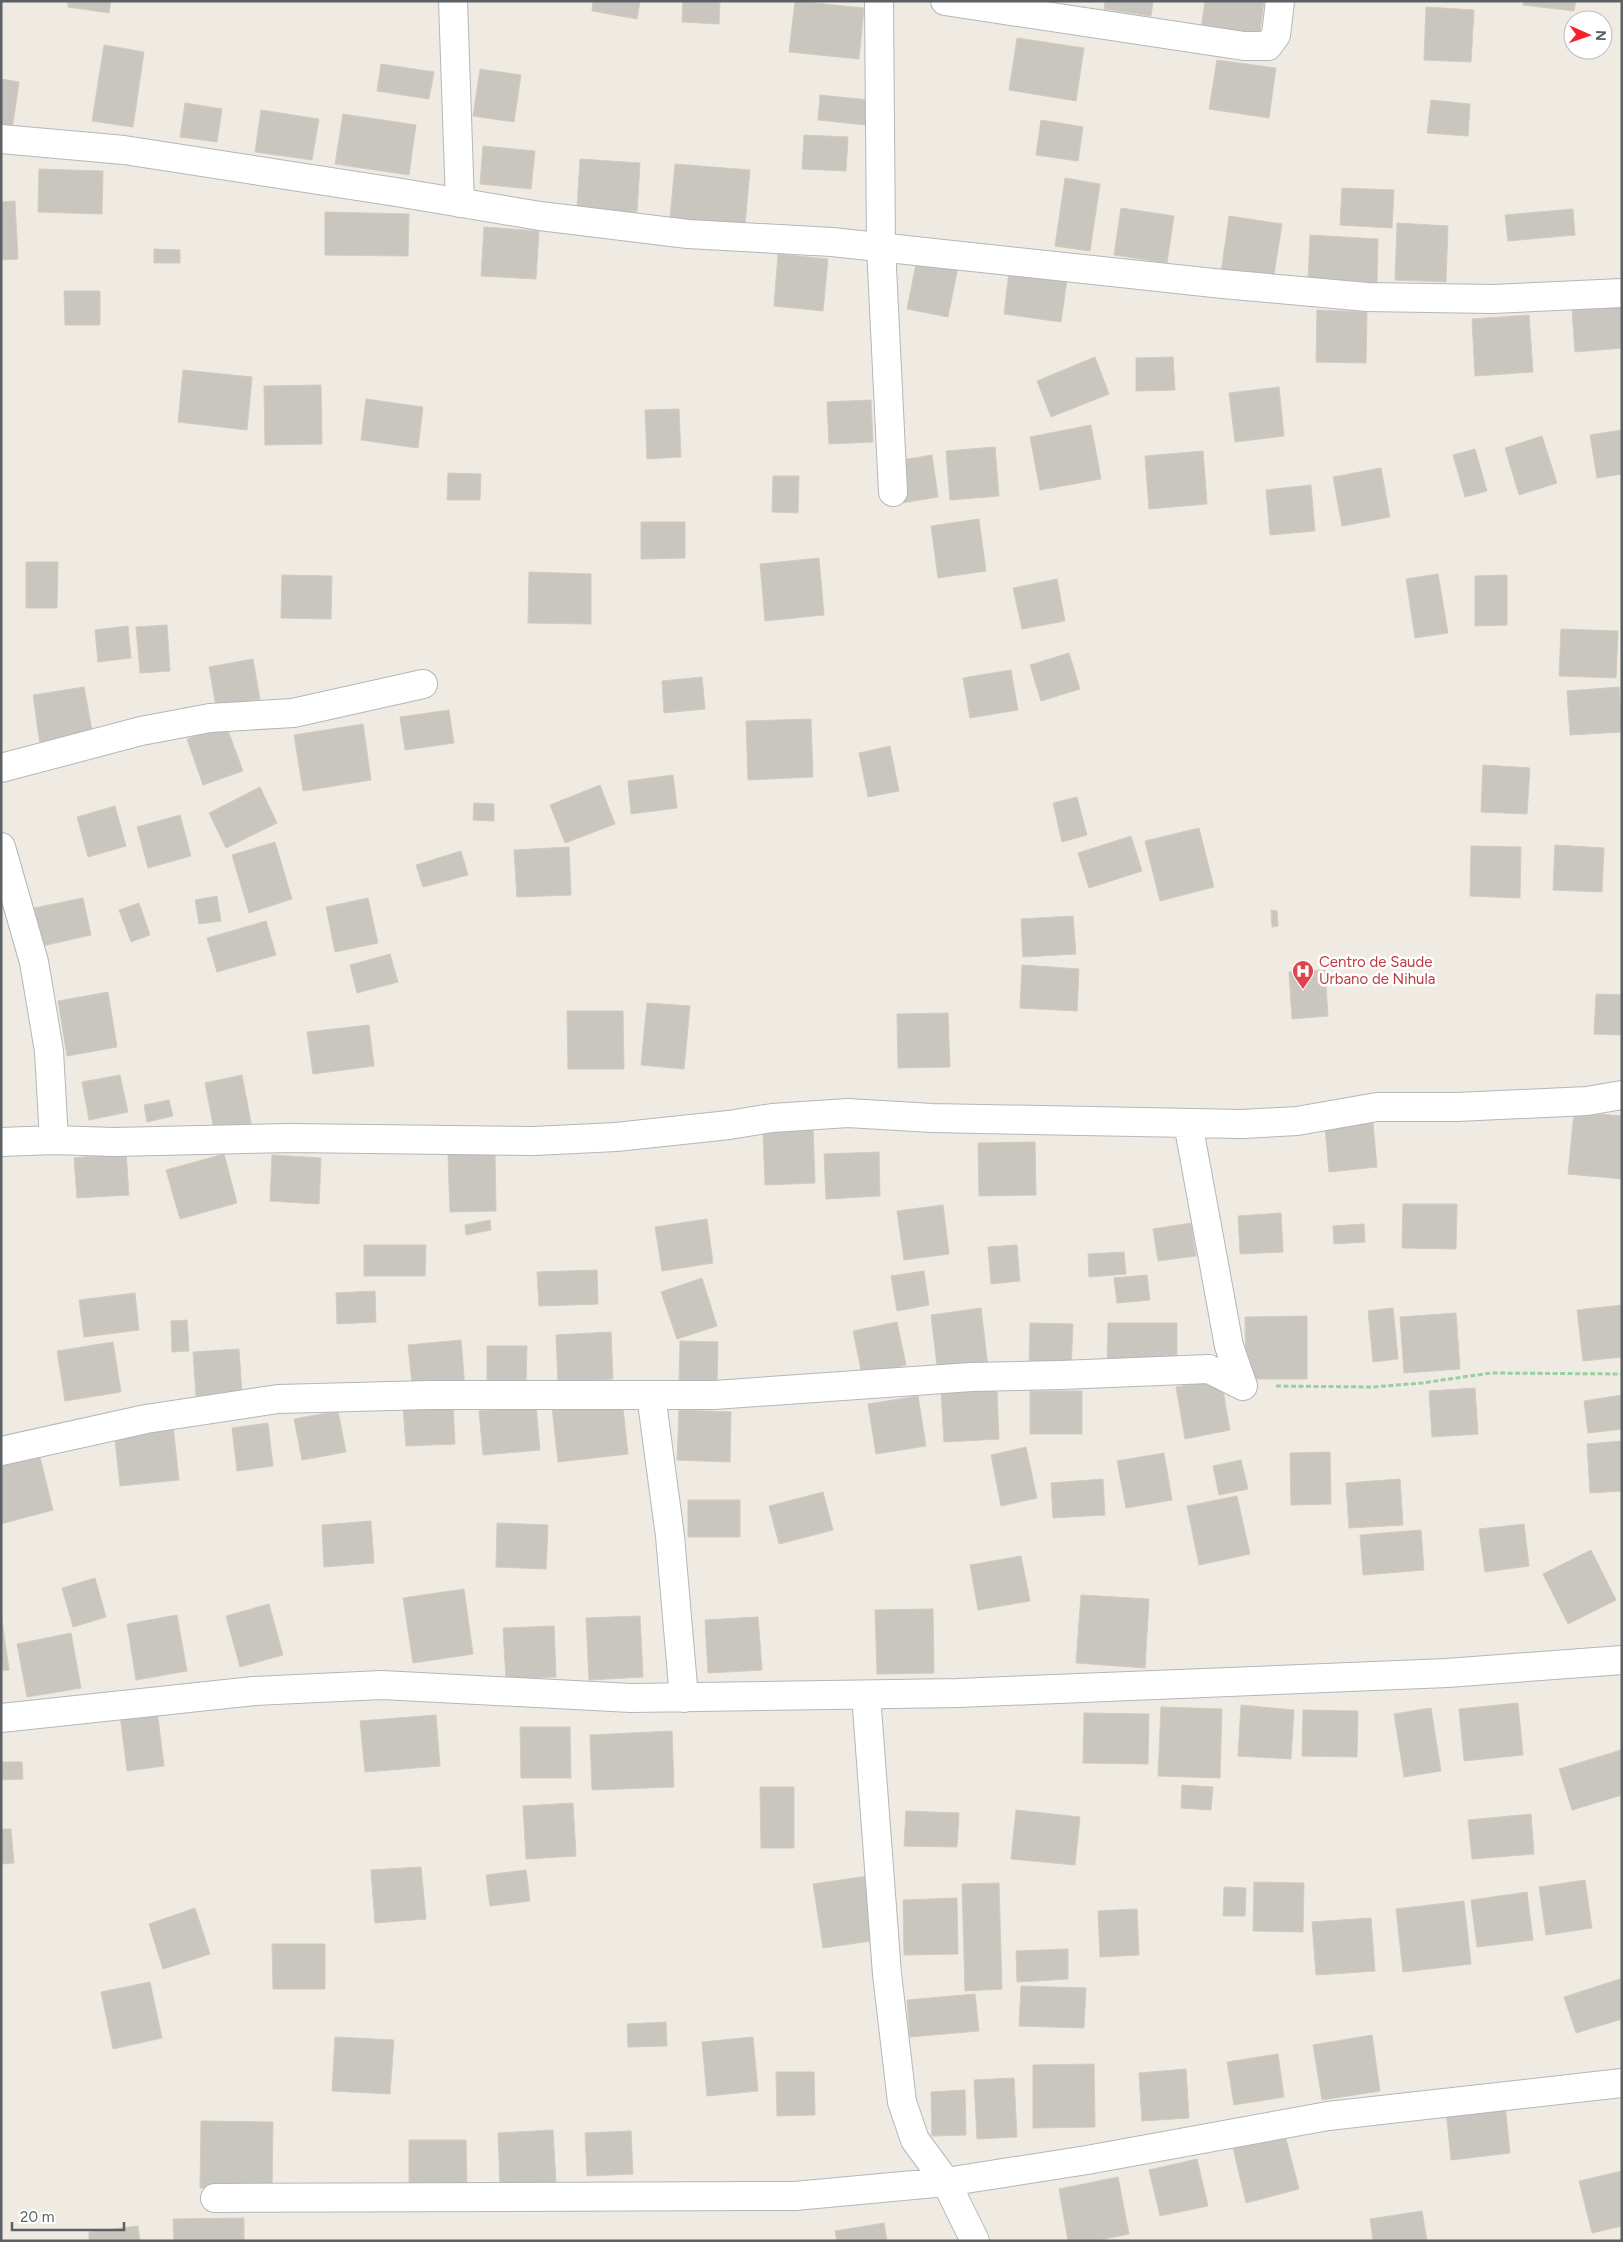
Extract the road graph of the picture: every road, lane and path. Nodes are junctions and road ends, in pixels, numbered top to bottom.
1 (454, 1) edge
2 (879, 1) edge
3 (945, 1) edge
4 (1280, 1) edge
5 (1, 139) edge
6 (460, 203) junction
7 (881, 247) junction
8 (1622, 293) edge
9 (893, 492) dead end
10 (423, 684) dead end
11 (1, 768) edge
12 (1, 847) edge
13 (1622, 1095) edge
14 (1188, 1123) junction
15 (54, 1140) junction
16 (1, 1142) edge
17 (1622, 1374) edge
18 (1243, 1386) junction
19 (651, 1395) junction
20 (1, 1451) edge
21 (1622, 1660) edge
22 (866, 1695) junction
23 (684, 1698) junction
24 (1, 1718) edge
25 (1622, 2083) edge
26 (946, 2182) junction
27 (215, 2198) dead end
28 (975, 2241) edge

1 - 6 street
2 - 7 street
3 - 4 street
5 - 6 street
6 - 7 street
7 - 8 street
7 - 9 street
10 - 11 street
12 - 15 street
13 - 14 street
14 - 15 street
14 - 18 street
15 - 16 street
17 - 18 path
18 - 19 street
19 - 20 street
19 - 23 street
21 - 22 street
22 - 23 street
22 - 26 street
23 - 24 street
25 - 26 street
26 - 27 street
26 - 28 street

